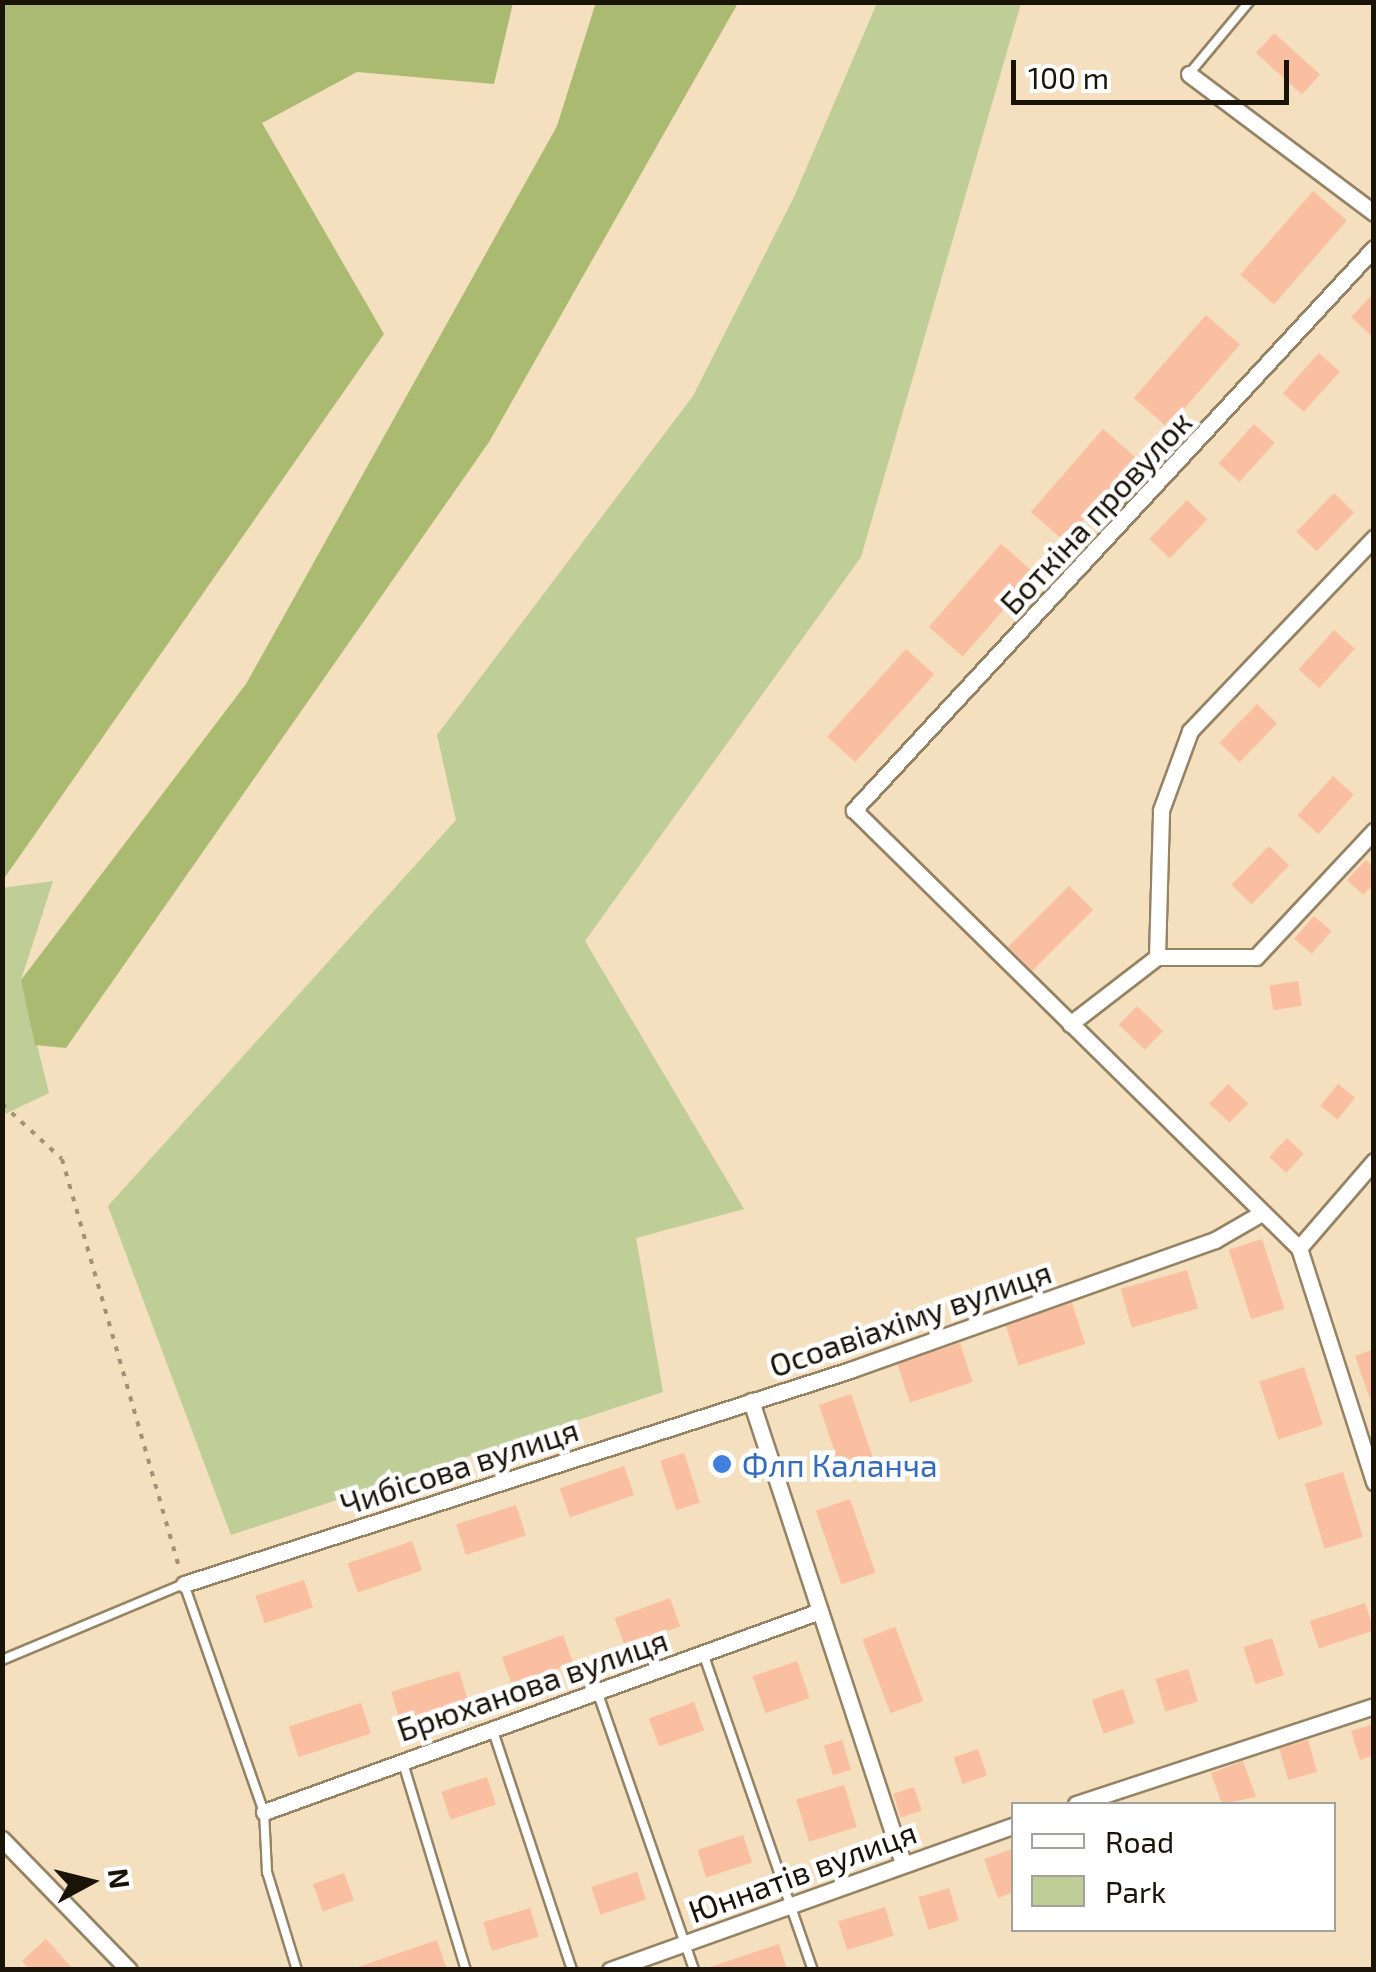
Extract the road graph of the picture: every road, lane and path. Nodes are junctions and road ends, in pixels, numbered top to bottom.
1 (1249, 2) edge
2 (1189, 74) joint
3 (1374, 214) edge
4 (1374, 248) edge
5 (1374, 538) edge
6 (1374, 832) edge
7 (1156, 957) junction
8 (1070, 1024) junction
9 (2, 1104) edge
10 (1374, 1161) edge
11 (1260, 1214) junction
12 (1299, 1248) junction
13 (751, 1401) junction
14 (1374, 1482) edge
15 (184, 1584) junction
16 (820, 1611) junction
17 (702, 1653) junction
18 (2, 1660) edge
19 (597, 1692) junction
20 (1374, 1706) edge
21 (492, 1727) junction
22 (402, 1758) junction
23 (1082, 1802) edge
24 (264, 1812) junction
25 (1011, 1826) edge
26 (2, 1839) edge
27 (903, 1862) junction
28 (792, 1906) junction
29 (685, 1944) junction
30 (129, 1970) edge
31 (298, 1970) edge
32 (466, 1970) edge
33 (572, 1970) edge
34 (610, 1970) edge
35 (694, 1970) edge
36 (814, 1970) edge

1 - 2 lane
2 - 3 street
4 - 8 street, Боткіна провулок
5 - 7 street
6 - 7 street
7 - 8 street
8 - 11 street
9 - 15 path
10 - 12 street
11 - 12 street
11 - 13 street, Осоавіахіму вулиця
12 - 14 street
13 - 15 street, Чибісова вулиця
13 - 16 street, Осоавіахіму вулиця
15 - 18 lane
15 - 24 lane
16 - 17 street, Брюханова вулиця
16 - 27 street, Осоавіахіму вулиця
17 - 19 street, Брюханова вулиця
17 - 28 lane
19 - 21 street, Брюханова вулиця
19 - 29 lane
20 - 23 street
21 - 22 street, Брюханова вулиця
21 - 33 lane
22 - 24 street, Брюханова вулиця
22 - 32 lane
24 - 31 lane
25 - 27 street, Юннатів вулиця
26 - 30 street
27 - 28 street, Юннатів вулиця
28 - 29 street, Юннатів вулиця
28 - 36 lane
29 - 34 street, Юннатів вулиця
29 - 35 lane

